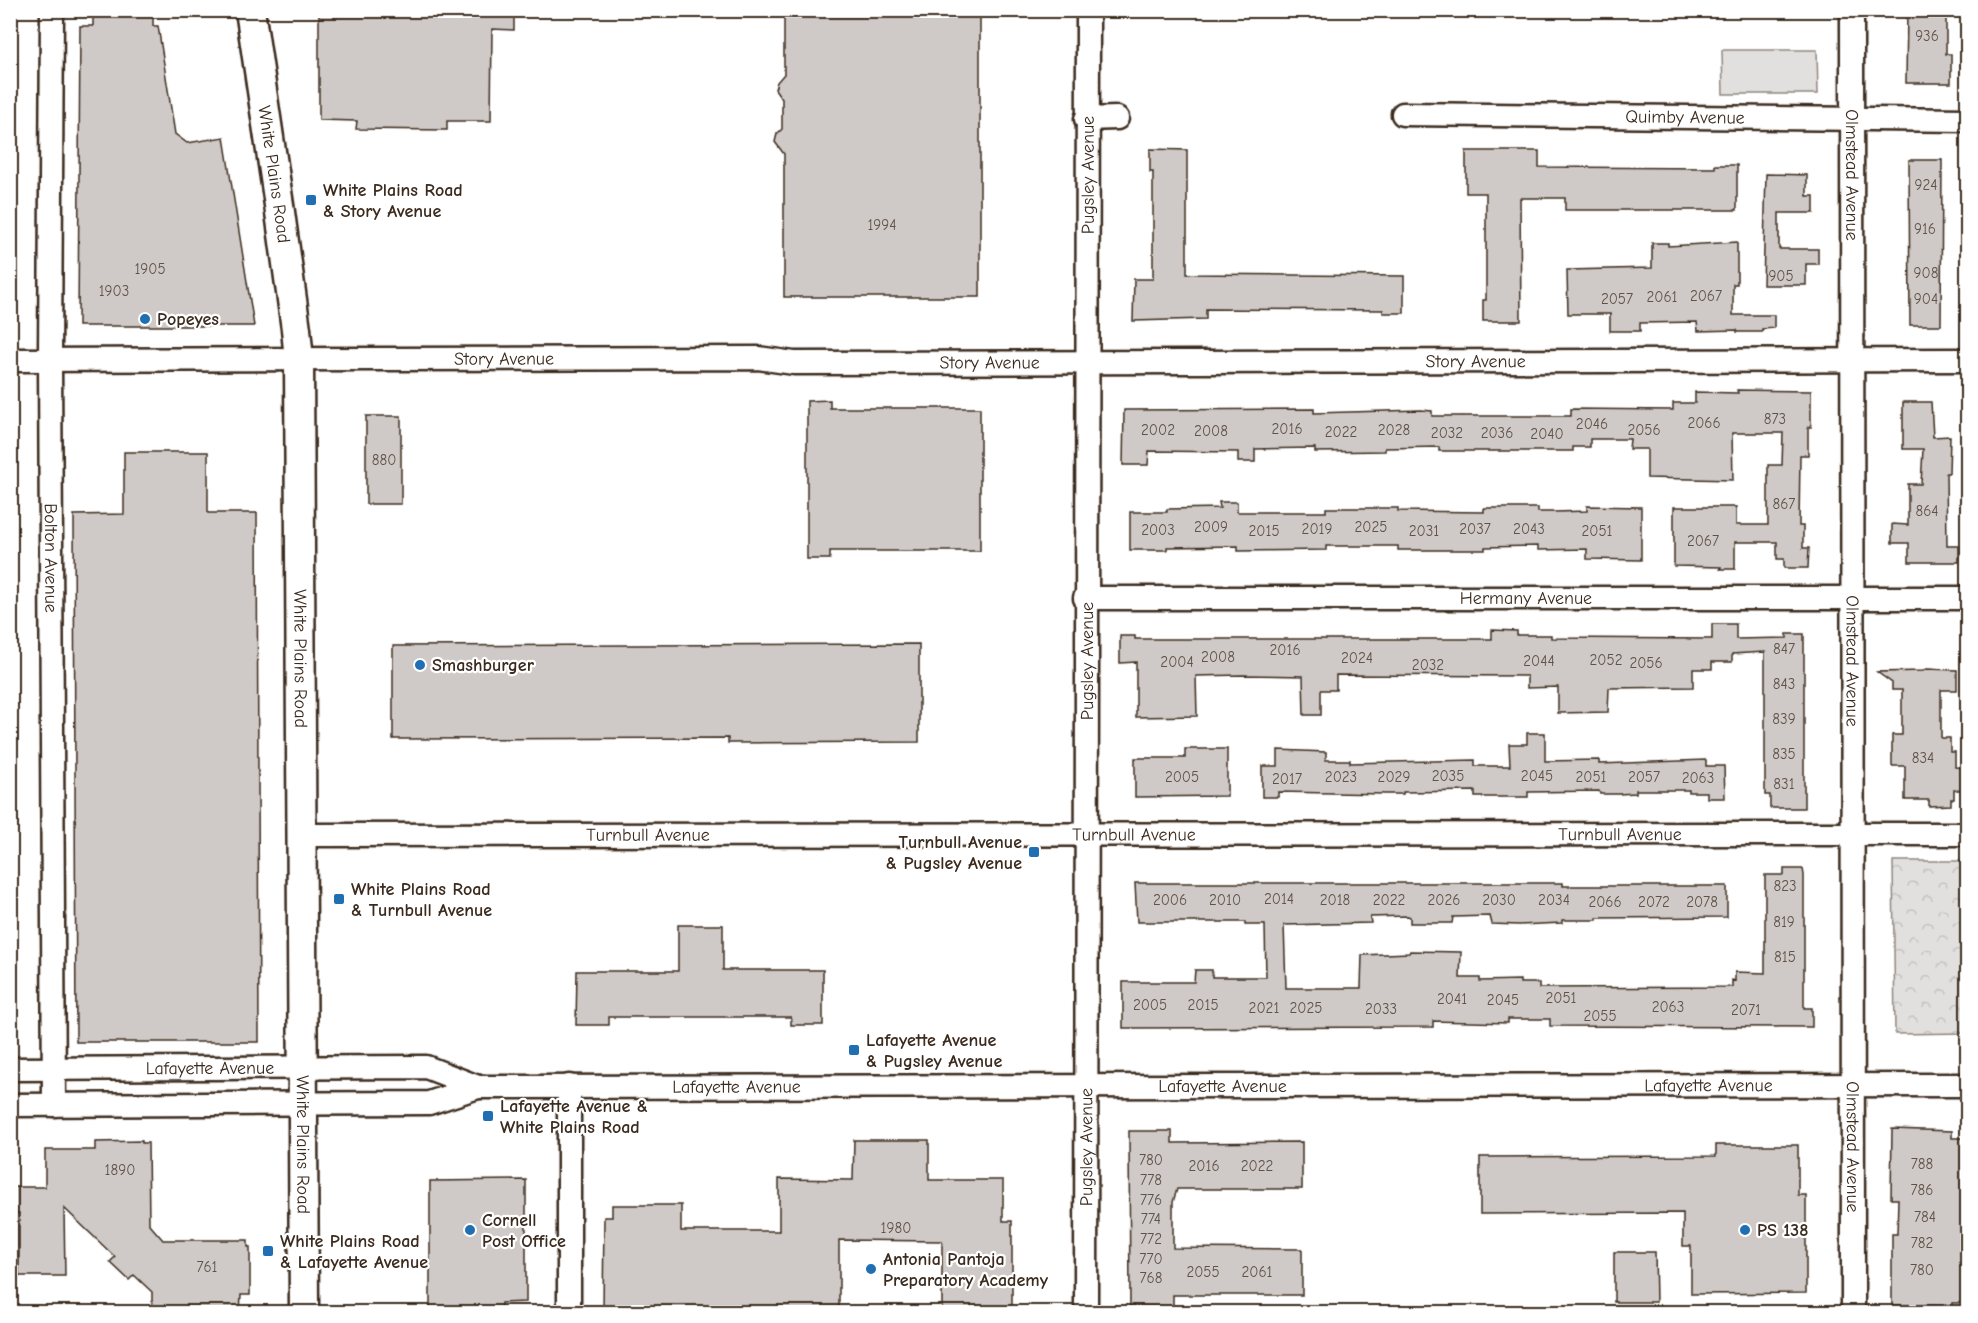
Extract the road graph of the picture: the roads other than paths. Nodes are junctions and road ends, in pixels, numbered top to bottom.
1 (52, 10) edge
2 (250, 10) edge
3 (1088, 10) edge
4 (1852, 10) edge
5 (1403, 114) dead end
6 (1117, 118) dead end
7 (1086, 119) junction
8 (1852, 120) junction
9 (1968, 120) edge
10 (10, 360) edge
11 (50, 360) junction
12 (298, 360) junction
13 (1853, 360) junction
14 (1968, 360) edge
15 (1087, 361) junction
16 (1085, 598) junction
17 (1853, 598) junction
18 (1968, 598) edge
19 (1853, 834) junction
20 (1968, 834) edge
21 (302, 835) junction
22 (1087, 836) junction
23 (303, 1066) junction
24 (10, 1069) edge
25 (54, 1069) junction
26 (1087, 1085) junction
27 (1853, 1085) junction
28 (1968, 1085) edge
29 (569, 1086) junction
30 (478, 1087) junction
31 (303, 1104) junction
32 (10, 1105) edge
33 (54, 1105) junction
34 (303, 1312) edge
35 (569, 1312) edge
36 (1086, 1312) edge
37 (1853, 1312) edge

1 - 11 street, Bolton Avenue
2 - 12 main road, White Plains Road
3 - 7 street, Pugsley Avenue
4 - 8 street, Olmstead Avenue
5 - 8 street, Quimby Avenue
6 - 7 street
7 - 15 street, Pugsley Avenue
8 - 9 street, Quimby Avenue
8 - 13 street, Olmstead Avenue
10 - 11 street, Story Avenue
11 - 12 street, Story Avenue
11 - 25 street, Bolton Avenue
12 - 15 street, Story Avenue
12 - 21 main road, White Plains Road
13 - 14 street, Story Avenue
13 - 15 street, Story Avenue
13 - 17 street, Olmstead Avenue
15 - 16 street, Pugsley Avenue
16 - 17 street, Hermany Avenue
16 - 22 street, Pugsley Avenue
17 - 18 street, Hermany Avenue
17 - 19 street, Olmstead Avenue
19 - 20 street, Turnbull Avenue
19 - 22 street, Turnbull Avenue
19 - 27 street, Olmstead Avenue
21 - 22 street, Turnbull Avenue
21 - 23 main road, White Plains Road
22 - 26 street, Pugsley Avenue
23 - 25 street, Lafayette Avenue
23 - 30 street, Lafayette Avenue
23 - 31 main road, White Plains Road
24 - 25 street, Lafayette Avenue
25 - 33 street, Bolton Avenue
26 - 27 street, Lafayette Avenue
26 - 29 street, Lafayette Avenue
26 - 36 street, Pugsley Avenue
27 - 28 street, Lafayette Avenue
27 - 37 street, Olmstead Avenue
29 - 30 street, Lafayette Avenue
29 - 35 street
30 - 31 street, Lafayette Avenue
31 - 33 street, Lafayette Avenue
31 - 34 main road, White Plains Road
32 - 33 street, Lafayette Avenue

